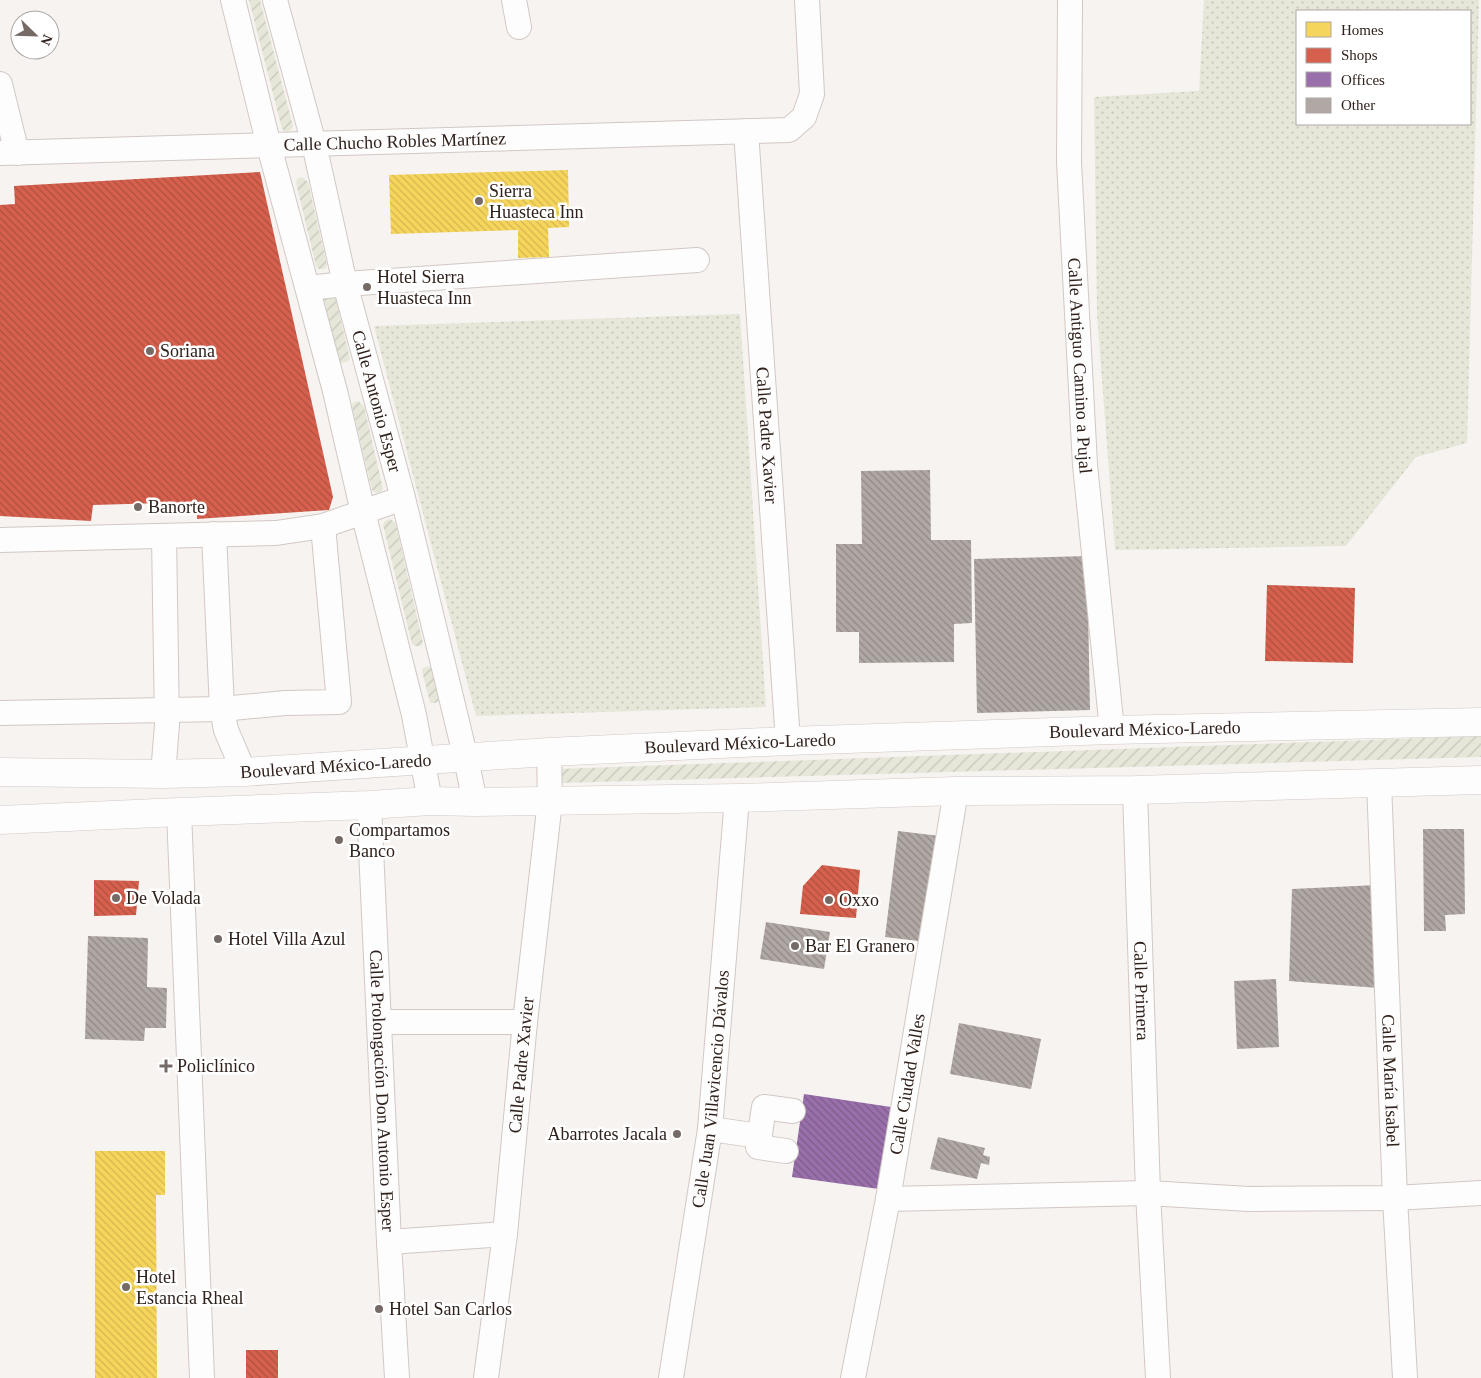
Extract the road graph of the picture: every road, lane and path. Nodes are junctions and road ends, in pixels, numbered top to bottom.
1 (233, 0) edge
2 (275, 0) edge
3 (514, 0) edge
4 (807, 0) edge
5 (1070, 0) edge
6 (519, 27) dead end
7 (0, 84) edge
8 (746, 131) junction
9 (314, 144) junction
10 (269, 146) junction
11 (8, 153) edge
12 (697, 260) dead end
13 (344, 284) junction
14 (308, 288) junction
15 (371, 382) junction
16 (335, 391) junction
17 (403, 498) junction
18 (363, 512) junction
19 (323, 526) junction
20 (214, 534) junction
21 (164, 536) junction
22 (0, 540) edge
23 (222, 709) junction
24 (167, 710) junction
25 (0, 713) edge
26 (1481, 722) edge
27 (1112, 730) junction
28 (788, 741) junction
29 (549, 752) junction
30 (466, 759) junction
31 (422, 761) junction
32 (0, 772) edge
33 (244, 772) junction
34 (164, 774) junction
35 (1481, 780) edge
36 (1379, 782) junction
37 (1135, 790) junction
38 (956, 791) junction
39 (737, 798) junction
40 (430, 801) junction
41 (550, 801) junction
42 (475, 802) junction
43 (369, 805) junction
44 (179, 812) junction
45 (0, 820) edge
46 (379, 1022) junction
47 (525, 1022) junction
48 (793, 1111) dead end
49 (710, 1129) junction
50 (760, 1136) junction
51 (786, 1151) dead end
52 (1148, 1193) junction
53 (1481, 1193) edge
54 (1395, 1198) junction
55 (888, 1199) junction
56 (505, 1234) junction
57 (389, 1242) junction
58 (202, 1378) edge
59 (397, 1378) edge
60 (486, 1378) edge
61 (671, 1378) edge
62 (853, 1378) edge
63 (1158, 1378) edge
64 (1405, 1378) edge

1 - 10 street, Calle Antonio Esper
2 - 9 street, Calle Antonio Esper
3 - 6 street
4 - 8 street, Calle Chucho Robles Martínez
5 - 27 street, Calle Antiguo Camino a Pujal
7 - 11 street
8 - 9 street, Calle Chucho Robles Martínez
8 - 28 street, Calle Padre Xavier
9 - 10 street, Calle Chucho Robles Martínez
9 - 13 street, Calle Antonio Esper
10 - 11 street, Calle Chucho Robles Martínez
10 - 14 street, Calle Antonio Esper
12 - 13 street
13 - 14 street
13 - 15 street, Calle Antonio Esper
14 - 16 street, Calle Antonio Esper
15 - 16 street
15 - 17 street, Calle Antonio Esper
16 - 18 street, Calle Antonio Esper
17 - 18 street
17 - 30 street, Calle Antonio Esper
18 - 19 street
18 - 31 street, Calle Antonio Esper
19 - 20 street
19 - 23 street
20 - 21 street
20 - 23 street
21 - 22 street
21 - 24 street
23 - 24 street
23 - 33 street
24 - 25 street
24 - 34 street
26 - 27 main road, Boulevard México-Laredo
27 - 28 main road, Boulevard México-Laredo
28 - 29 main road, Boulevard México-Laredo
29 - 30 main road, Boulevard México-Laredo
29 - 41 street, Calle Padre Xavier
30 - 31 main road, Boulevard México-Laredo
30 - 42 street, Calle Antonio Esper
31 - 33 main road, Boulevard México-Laredo
31 - 40 street, Calle Antonio Esper
32 - 34 main road, Boulevard México-Laredo
33 - 34 main road, Boulevard México-Laredo
35 - 36 main road
36 - 37 main road
36 - 54 street, Calle María Isabel
37 - 38 main road
37 - 52 street, Calle Primera
38 - 39 main road
38 - 55 street, Calle Ciudad Valles
39 - 41 main road
39 - 49 street, Calle Juan Villavicencio Dávalos
40 - 42 main road
40 - 43 main road
41 - 42 main road
41 - 47 street, Calle Padre Xavier
43 - 44 main road
43 - 46 street, Calle Prolongación Don Antonio Esper
44 - 45 main road
44 - 58 street
46 - 47 street
46 - 57 street, Calle Prolongación Don Antonio Esper
47 - 56 street, Calle Padre Xavier
48 - 50 street
49 - 50 street
49 - 61 street, Calle Juan Villavicencio Dávalos
50 - 51 street
52 - 54 street
52 - 55 street
52 - 63 street, Calle Primera
53 - 54 street
54 - 64 street, Calle María Isabel
55 - 62 street, Calle Ciudad Valles
56 - 57 street
56 - 60 street, Calle Padre Xavier
57 - 59 street, Calle Prolongación Don Antonio Esper

